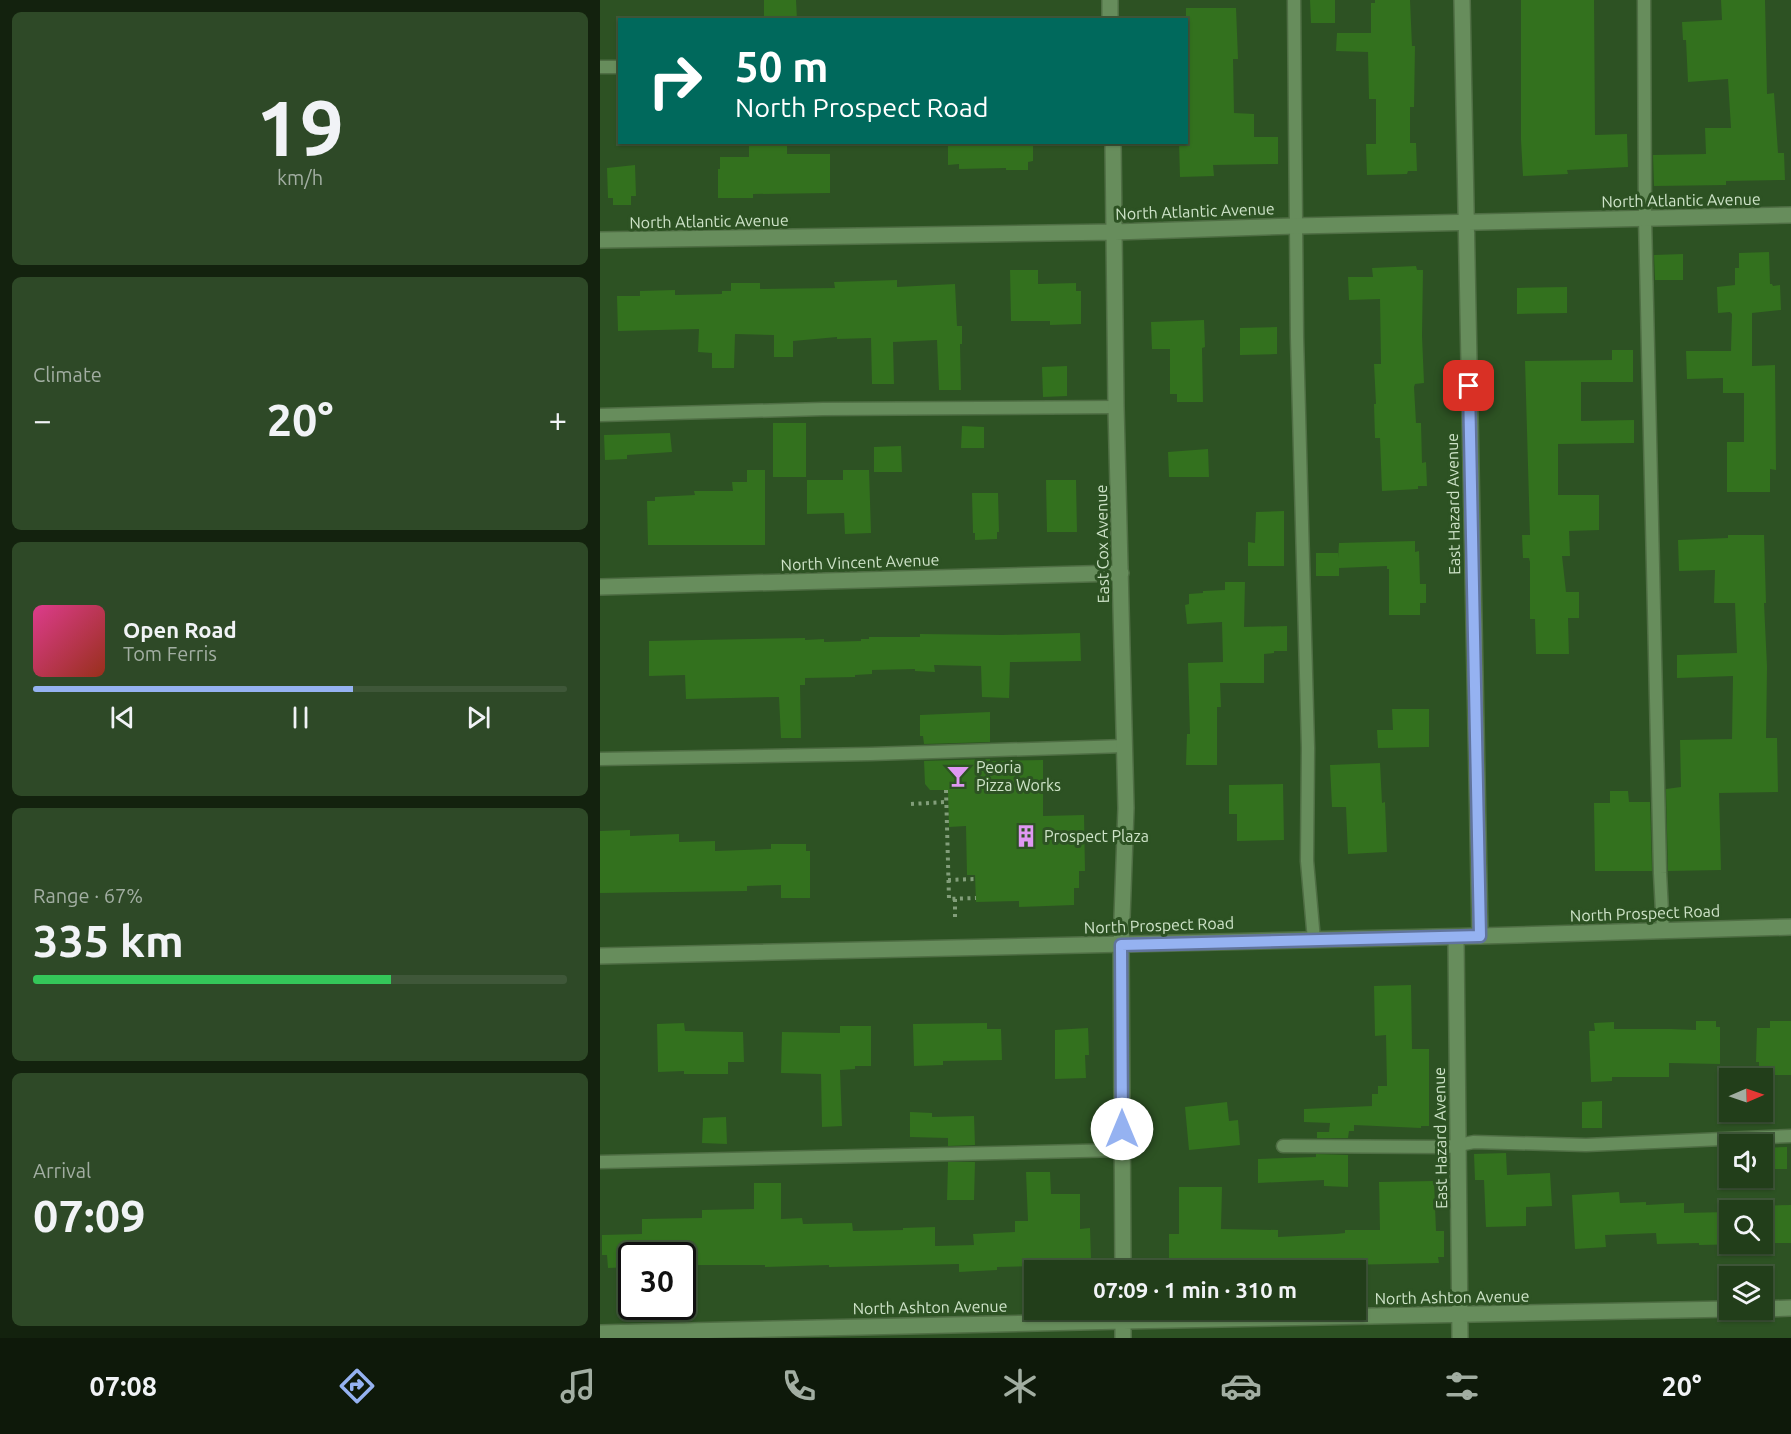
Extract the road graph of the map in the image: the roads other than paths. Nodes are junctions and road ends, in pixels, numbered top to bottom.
1 (1110, 0) edge
2 (1294, 0) edge
3 (1462, 0) edge
4 (1644, 0) edge
5 (1110, 18) edge
6 (600, 67) edge
7 (618, 67) edge
8 (1113, 144) edge
9 (1791, 215) edge
10 (1645, 218) junction
11 (1466, 222) junction
12 (1295, 226) junction
13 (1114, 232) junction
14 (600, 240) edge
15 (1116, 407) junction
16 (600, 415) edge
17 (1120, 573) junction
18 (600, 588) edge
19 (1125, 746) junction
20 (600, 759) edge
21 (1791, 927) edge
22 (1663, 931) junction
23 (1480, 936) junction
24 (1456, 937) junction
25 (1314, 940) junction
26 (1121, 945) junction
27 (600, 956) edge
28 (1791, 1136) edge
29 (1458, 1145) junction
30 (1283, 1146) dead end
31 (1122, 1150) junction
32 (600, 1162) edge
33 (1123, 1260) edge
34 (1791, 1308) edge
35 (1773, 1309) edge
36 (1719, 1310) edge
37 (1366, 1316) edge
38 (1459, 1316) junction
39 (1024, 1318) edge
40 (1123, 1320) edge
41 (600, 1333) edge
42 (1124, 1338) edge
43 (1460, 1338) edge

1 - 5 street
2 - 12 lane
3 - 11 street, East Hazard Avenue
4 - 10 lane
6 - 7 lane
8 - 13 street, East Cox Avenue
9 - 10 street, North Atlantic Avenue
10 - 11 street, North Atlantic Avenue
10 - 22 lane
11 - 12 street, North Atlantic Avenue
11 - 23 street, East Hazard Avenue
12 - 13 street, North Atlantic Avenue
12 - 25 lane
13 - 14 street, North Atlantic Avenue
13 - 15 street, East Cox Avenue
15 - 16 lane
15 - 17 street, East Cox Avenue
17 - 18 street, North Vincent Avenue
17 - 19 street, East Cox Avenue
19 - 20 lane
19 - 26 street, East Cox Avenue
21 - 22 street, North Prospect Road
22 - 23 street, North Prospect Road
23 - 24 street, North Prospect Road
24 - 25 street, North Prospect Road
24 - 29 street, East Hazard Avenue
25 - 26 street, North Prospect Road
26 - 27 street, North Prospect Road
26 - 31 street, East Cox Avenue
28 - 29 lane
29 - 30 lane
29 - 38 street, East Hazard Avenue
31 - 32 lane
31 - 33 street, East Cox Avenue
34 - 35 street
36 - 38 street, North Ashton Avenue
37 - 38 street, North Ashton Avenue
38 - 43 street, East Hazard Avenue
39 - 41 street, North Ashton Avenue
40 - 42 street

